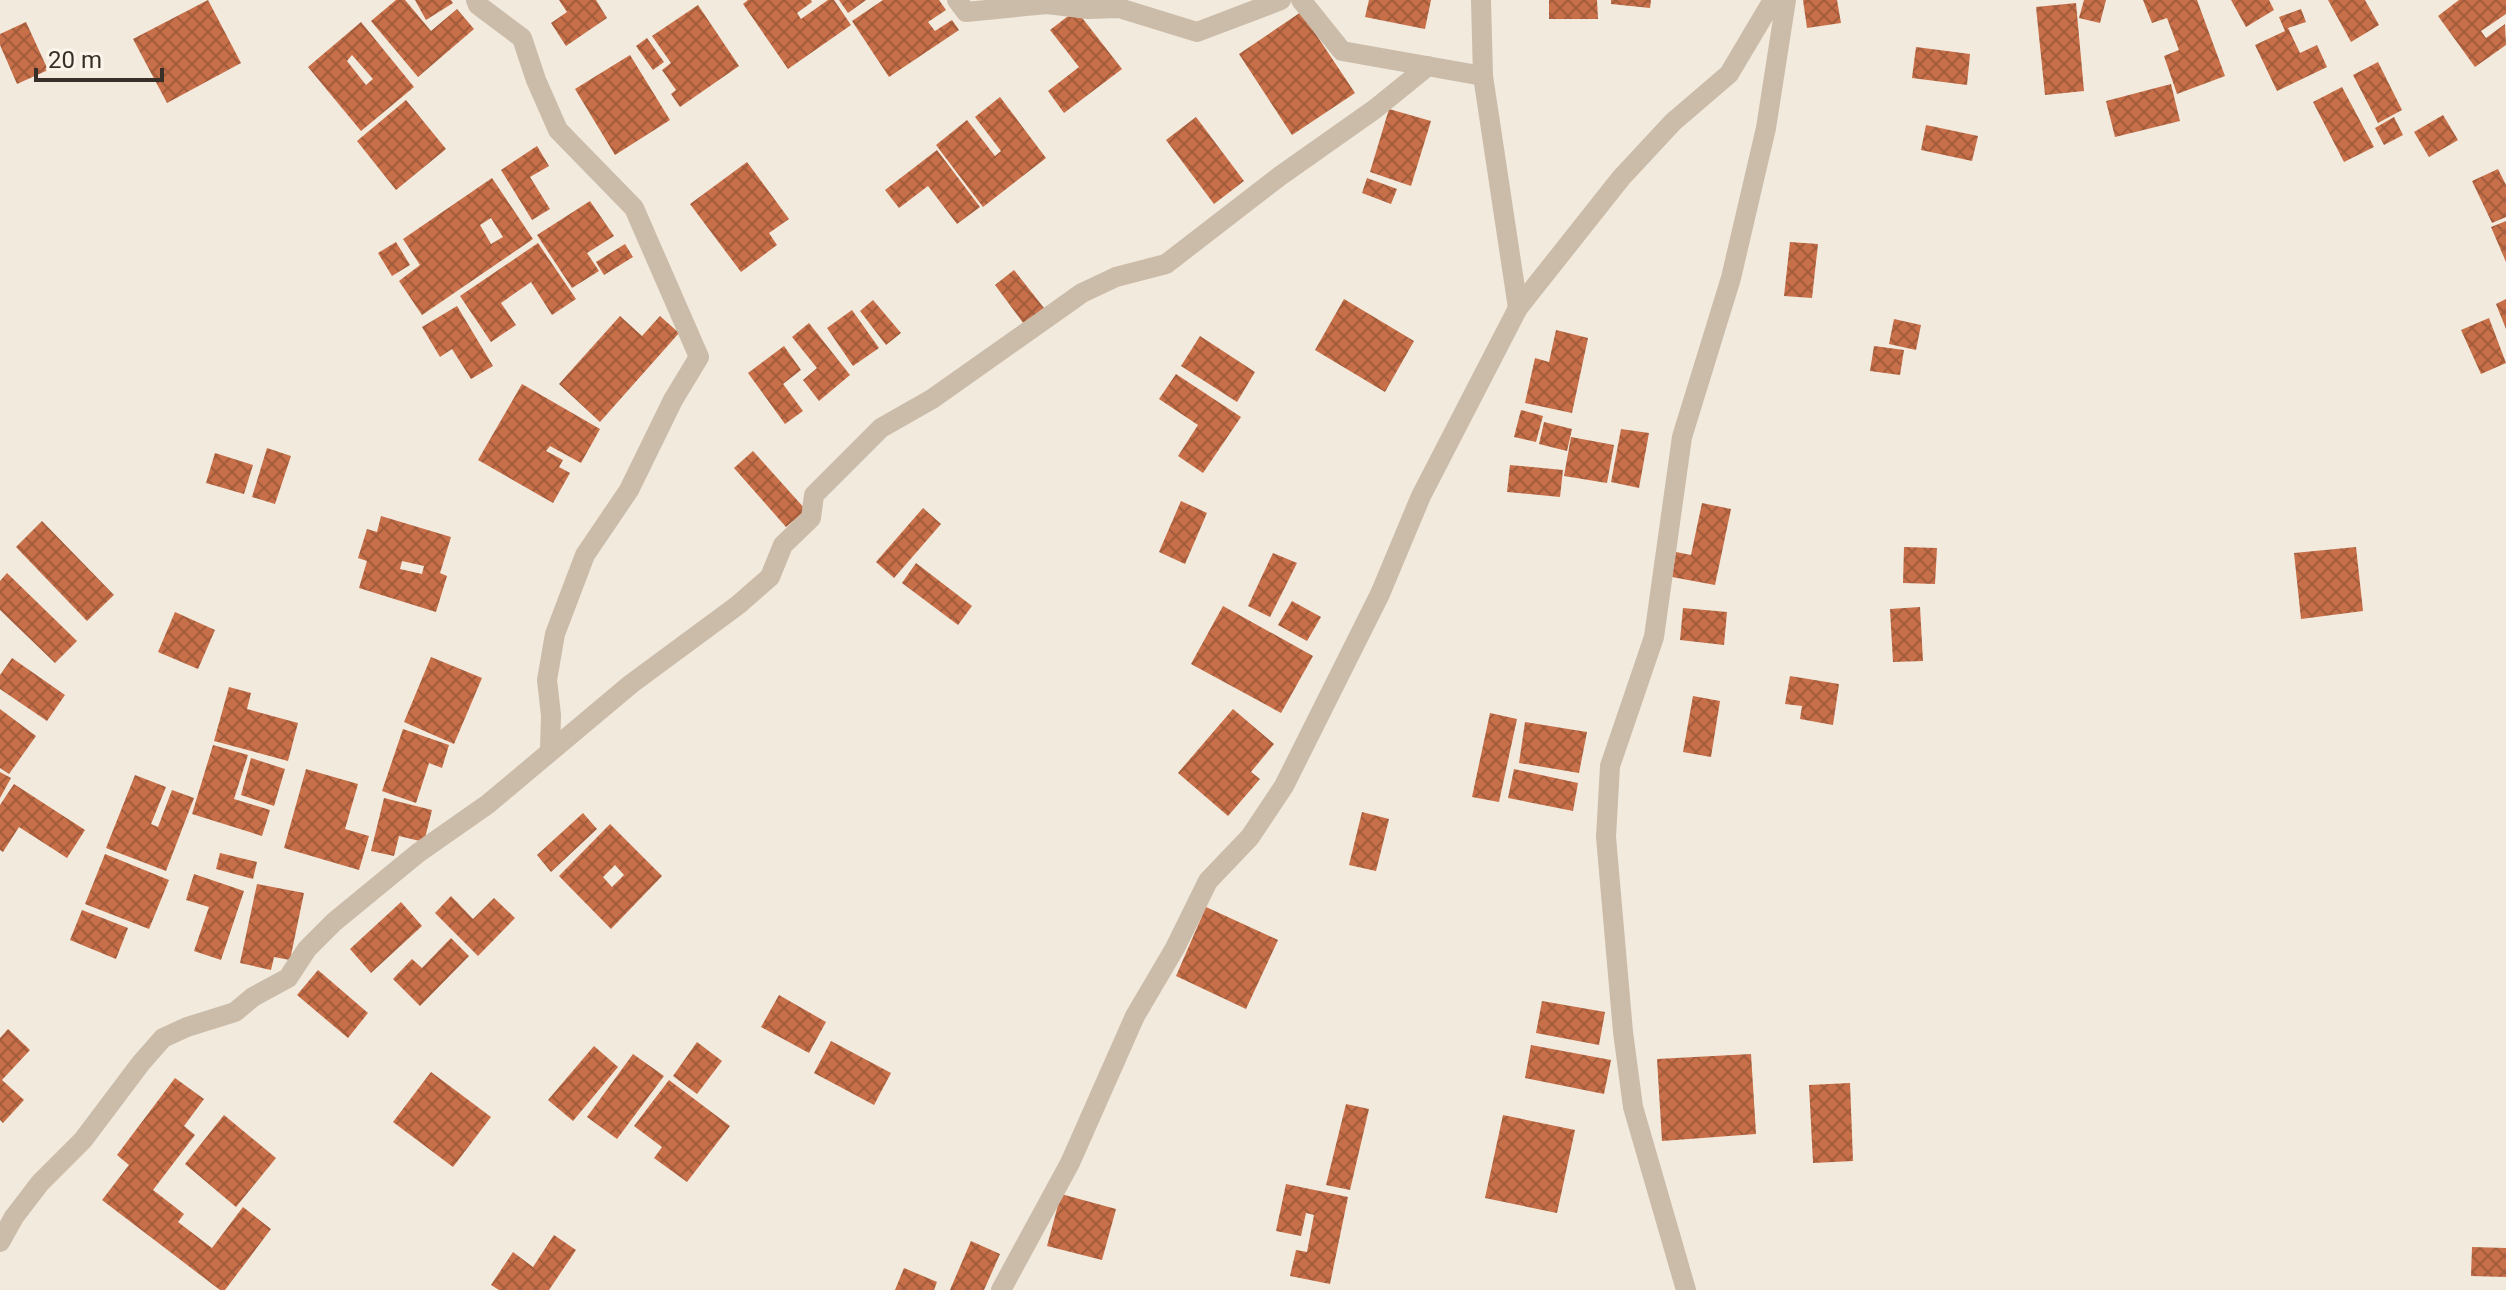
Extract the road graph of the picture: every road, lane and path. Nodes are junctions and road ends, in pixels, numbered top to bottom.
1 (476, 0) edge
2 (957, 0) edge
3 (1281, 0) edge
4 (1301, 0) edge
5 (1481, 0) edge
6 (1773, 0) edge
7 (1786, 0) edge
8 (1428, 66) junction
9 (1483, 76) junction
10 (1518, 308) junction
11 (550, 751) junction
12 (0, 1242) edge
13 (1001, 1290) edge
14 (1686, 1290) edge

1 - 11 street
2 - 3 street
4 - 8 street
5 - 9 street
6 - 10 street
7 - 14 street
8 - 9 street
8 - 11 street
9 - 10 street
10 - 13 street
11 - 12 street

